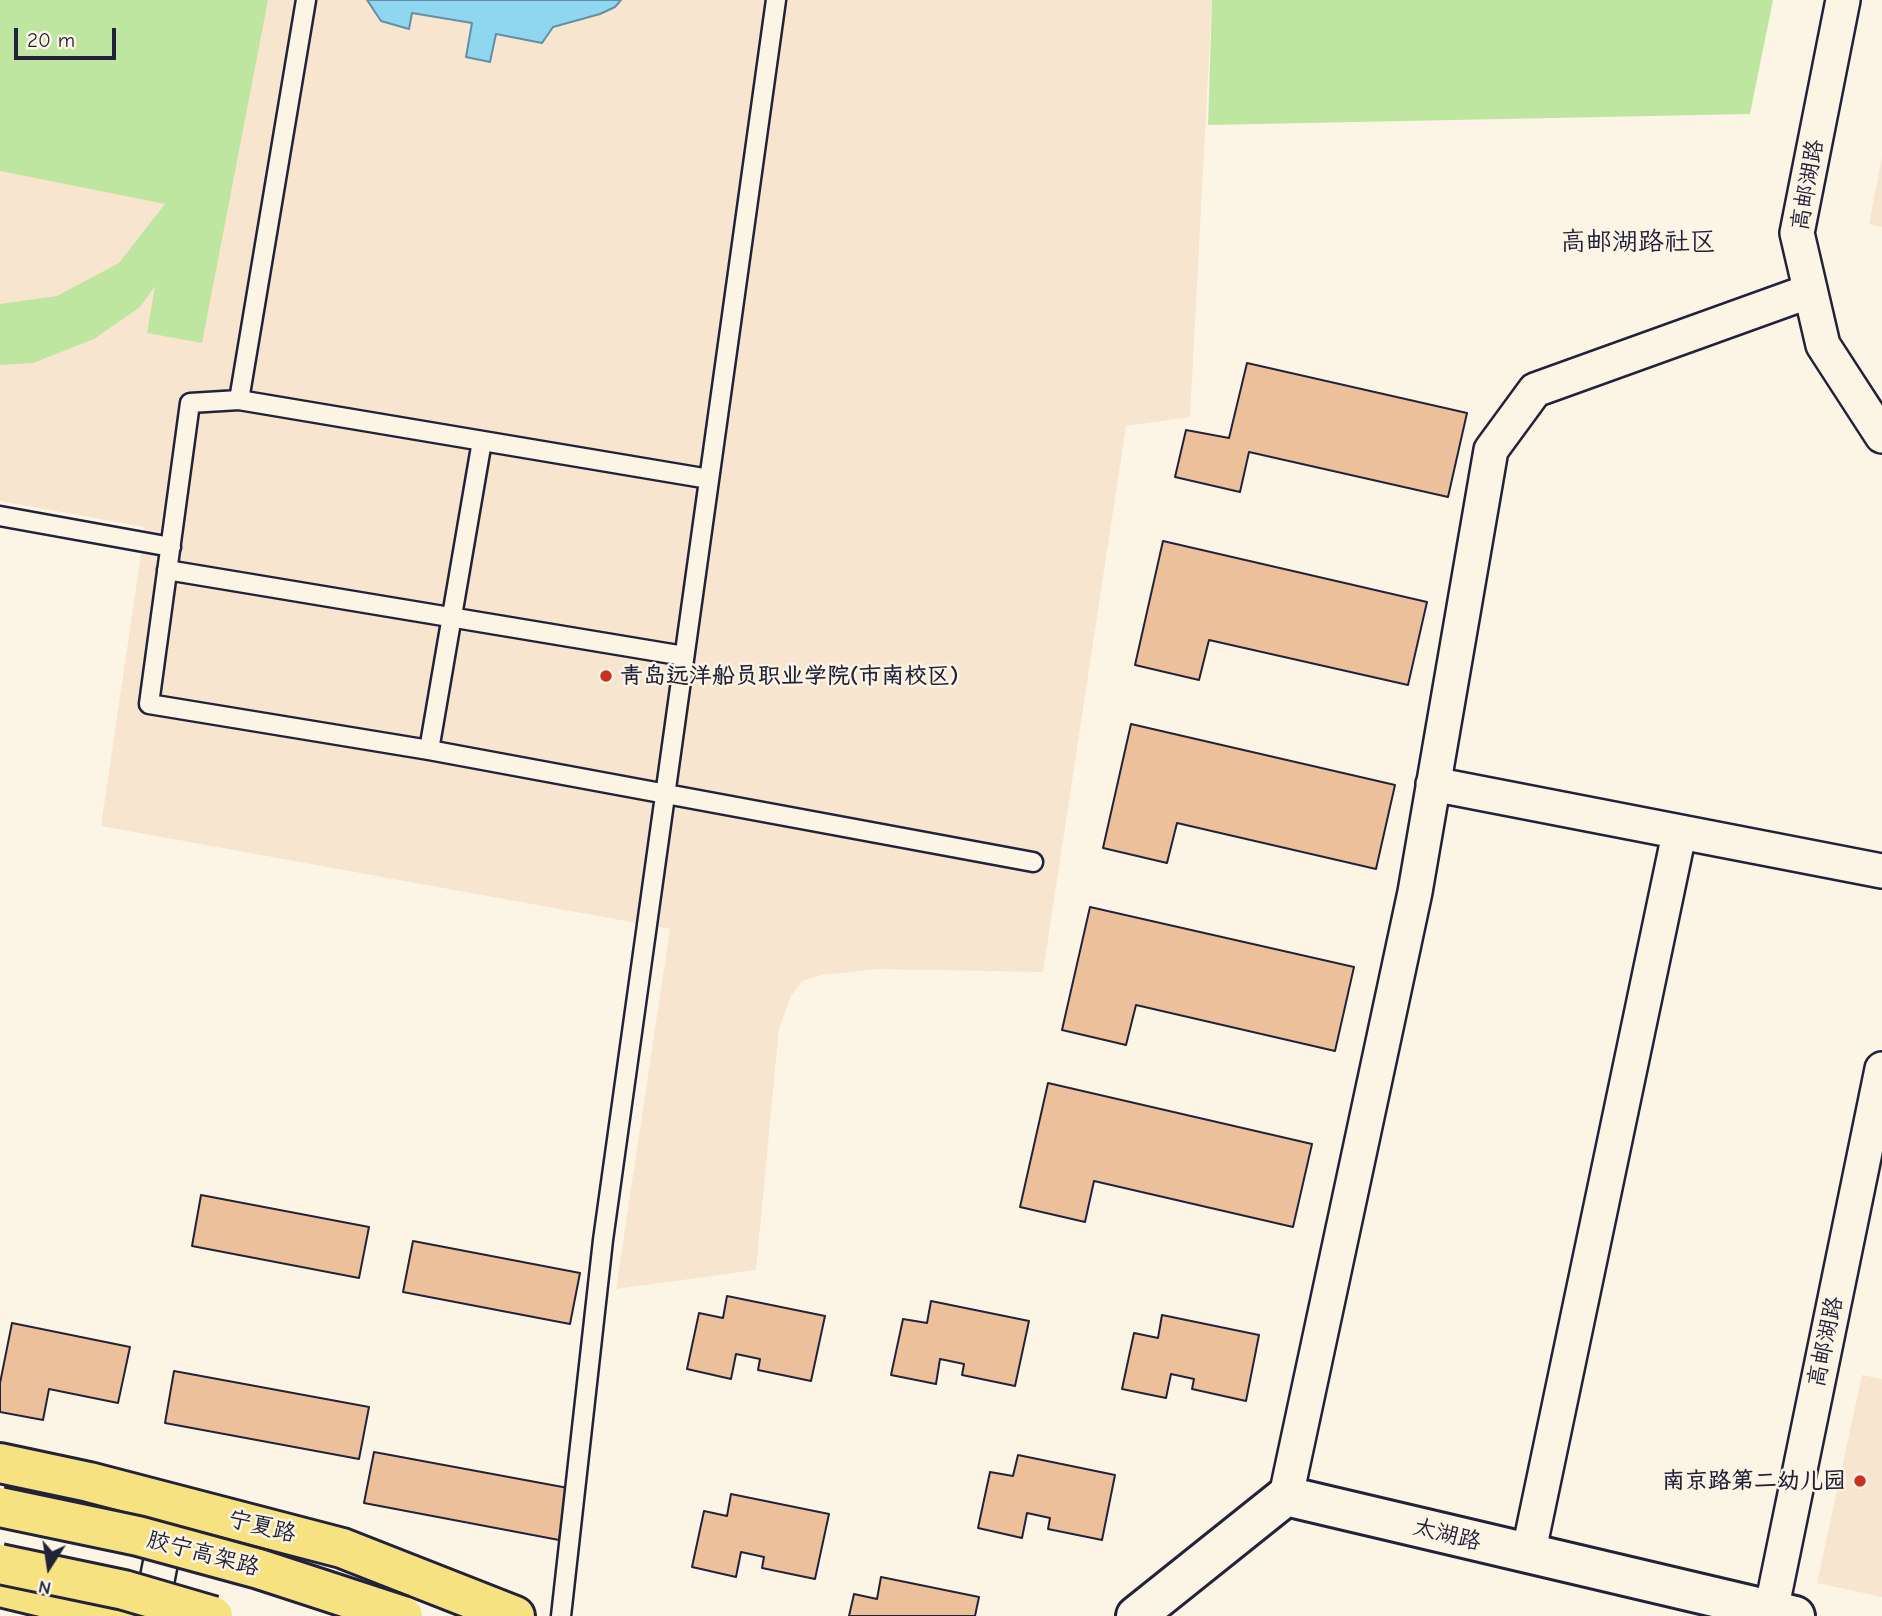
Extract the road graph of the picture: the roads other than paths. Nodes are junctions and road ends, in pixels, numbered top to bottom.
1 (306, 0) edge
2 (776, 0) edge
3 (1843, 0) edge
4 (1810, 291) junction
5 (239, 400) junction
6 (1882, 436) edge
7 (482, 441) junction
8 (709, 479) junction
9 (0, 516) edge
10 (171, 547) junction
11 (167, 570) junction
12 (453, 617) junction
13 (684, 656) junction
14 (429, 750) junction
15 (1433, 784) junction
16 (665, 793) junction
17 (1679, 834) junction
18 (1033, 862) dead end
19 (1882, 871) edge
20 (1882, 1069) edge
21 (0, 1463) edge
22 (1286, 1496) junction
23 (172, 1504) junction
24 (0, 1507) edge
25 (1528, 1555) junction
26 (0, 1564) edge
27 (0, 1587) edge
28 (1779, 1614) edge
29 (121, 1616) edge
30 (150, 1616) edge
31 (213, 1616) edge
32 (403, 1616) edge
33 (515, 1616) edge
34 (561, 1616) edge
35 (1136, 1616) edge

1 - 5 lane
2 - 8 lane
3 - 4 street, 高邮湖路
4 - 6 street, 高邮湖路
4 - 15 street
5 - 7 lane
5 - 10 lane
7 - 8 lane
7 - 12 lane
8 - 13 lane
9 - 10 lane
10 - 11 lane
11 - 12 lane
11 - 14 lane
12 - 13 lane
12 - 14 lane
13 - 16 lane
14 - 16 lane
15 - 17 street
15 - 22 street
16 - 18 lane
16 - 34 lane
17 - 19 street
17 - 25 street
20 - 28 street, 高邮湖路
21 - 23 main road, 宁夏路
22 - 25 street, 太湖路
22 - 35 street
23 - 30 street
23 - 33 main road, 宁夏路
24 - 32 main road, 胶宁高架路, bridge
25 - 28 street, 太湖路
26 - 31 main road, bridge
27 - 29 main road

